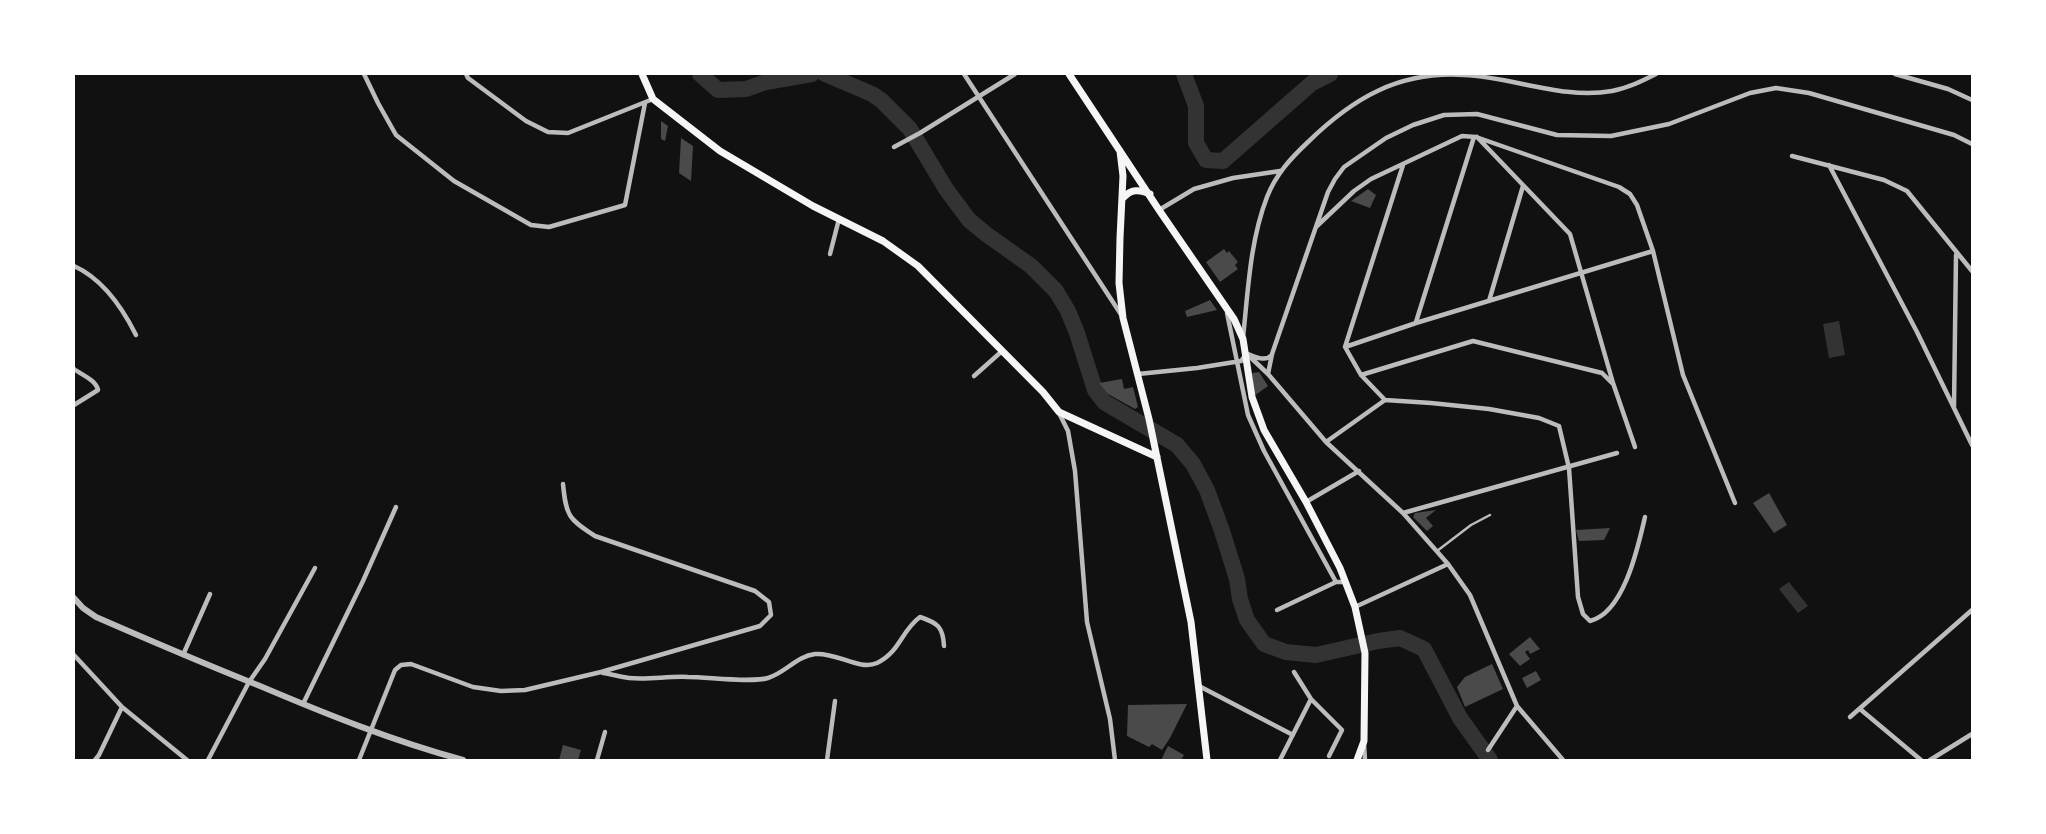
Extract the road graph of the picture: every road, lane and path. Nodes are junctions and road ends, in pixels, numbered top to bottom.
1 (364, 74) edge
2 (477, 74) edge
3 (642, 74) edge
4 (964, 74) edge
5 (1015, 74) edge
6 (1069, 74) edge
7 (1656, 74) edge
8 (1895, 74) edge
9 (467, 76) edge
10 (978, 97) junction
11 (653, 99) junction
12 (1972, 100) edge
13 (645, 103) junction
14 (1475, 137) junction
15 (1972, 144) edge
16 (894, 147) dead end
17 (1119, 147) junction
18 (1792, 156) dead end
19 (1403, 164) junction
20 (1829, 165) junction
21 (1280, 171) junction
22 (1524, 186) junction
23 (1150, 194) junction
24 (1123, 198) junction
25 (1159, 210) junction
26 (839, 219) junction
27 (1317, 227) junction
28 (1653, 251) junction
29 (1956, 253) junction
30 (830, 254) dead end
31 (74, 266) edge
32 (1972, 271) edge
33 (1580, 274) junction
34 (1119, 283) junction
35 (1103, 288) junction
36 (1489, 301) junction
37 (1226, 308) junction
38 (1123, 317) junction
39 (1416, 323) junction
40 (136, 335) dead end
41 (1243, 339) junction
42 (1345, 347) junction
43 (1002, 352) junction
44 (1272, 354) junction
45 (1247, 356) junction
46 (1236, 362) junction
47 (74, 369) edge
48 (1137, 374) junction
49 (1268, 374) junction
50 (1361, 375) junction
51 (974, 376) dead end
52 (1613, 383) junction
53 (1385, 400) junction
54 (74, 405) edge
55 (1954, 408) junction
56 (1059, 412) junction
57 (1326, 442) junction
58 (1972, 445) edge
59 (1634, 447) dead end
60 (1618, 453) dead end
61 (1157, 457) junction
62 (1569, 468) junction
63 (1359, 471) junction
64 (563, 484) dead end
65 (1307, 502) junction
66 (1735, 503) dead end
67 (396, 507) dead end
68 (1402, 513) junction
69 (1490, 514) dead end
70 (1645, 517) dead end
71 (1437, 551) junction
72 (1448, 564) junction
73 (315, 568) dead end
74 (1340, 582) junction
75 (210, 594) dead end
76 (74, 598) edge
77 (1355, 607) junction
78 (1277, 610) dead end
79 (1972, 610) edge
80 (944, 646) dead end
81 (183, 655) junction
82 (74, 656) edge
83 (601, 672) junction
84 (1294, 673) dead end
85 (249, 682) junction
86 (1199, 686) junction
87 (1311, 699) junction
88 (835, 701) dead end
89 (303, 704) junction
90 (1517, 706) junction
91 (122, 707) junction
92 (1860, 709) junction
93 (1850, 718) dead end
94 (371, 730) junction
95 (605, 732) dead end
96 (1972, 734) edge
97 (1293, 735) junction
98 (1364, 741) junction
99 (1488, 750) dead end
100 (1329, 757) dead end
101 (94, 761) edge
102 (187, 761) edge
103 (208, 761) edge
104 (359, 761) edge
105 (463, 761) edge
106 (597, 761) edge
107 (827, 761) edge
108 (1115, 761) edge
109 (1207, 761) edge
110 (1280, 761) edge
111 (1357, 761) edge
112 (1365, 761) edge
113 (1563, 761) edge
114 (1921, 761) edge
115 (1930, 761) edge

1 - 13 street
2 - 9 street
3 - 11 main road
4 - 10 street
5 - 10 street
6 - 17 main road
7 - 21 street
8 - 12 street
9 - 13 street
10 - 16 street
10 - 35 street
11 - 13 street
11 - 26 main road
14 - 19 street
14 - 22 street
14 - 28 street
14 - 39 street
15 - 27 street
17 - 23 main road
17 - 24 main road
18 - 20 street
19 - 27 street
19 - 42 street
20 - 29 street
20 - 55 street
21 - 25 street
21 - 41 street
22 - 33 street
22 - 36 street
23 - 24 main road
23 - 25 main road
24 - 34 main road
25 - 37 main road
26 - 30 street
26 - 43 main road
27 - 44 street
28 - 33 street
28 - 66 street
29 - 32 street
29 - 55 street
31 - 40 street
33 - 36 street
33 - 52 street
34 - 35 street
34 - 38 main road
35 - 38 street
36 - 39 street
37 - 41 main road
37 - 46 street
38 - 48 main road
39 - 42 street
41 - 45 main road
42 - 50 street
43 - 51 street
43 - 56 main road
44 - 45 street
44 - 49 street
45 - 46 street
45 - 49 street
45 - 65 main road
46 - 48 street
46 - 74 street
47 - 54 street
48 - 61 main road
49 - 57 street
50 - 52 street
50 - 53 street
52 - 59 street
53 - 57 street
53 - 62 street
55 - 58 street
56 - 61 main road
56 - 108 street
57 - 63 street
60 - 62 street
61 - 86 main road
62 - 68 street
62 - 70 street
63 - 65 street
63 - 68 street
64 - 83 street
65 - 74 main road
67 - 89 street
68 - 71 street
69 - 71 lane
71 - 72 street
72 - 77 street
72 - 90 street
73 - 85 street
74 - 77 main road
74 - 78 street
75 - 81 street
76 - 81 street
77 - 98 main road
79 - 92 street
80 - 83 street
81 - 85 street
82 - 91 street
83 - 94 street
84 - 87 street
85 - 89 street
85 - 103 street
86 - 97 street
86 - 109 main road
87 - 97 street
87 - 100 street
88 - 107 street
89 - 94 street
90 - 99 street
90 - 113 street
91 - 101 street
91 - 102 street
92 - 93 street
92 - 114 street
94 - 104 street
94 - 105 street
95 - 106 street
96 - 115 street
97 - 110 street
98 - 111 main road
98 - 112 street

